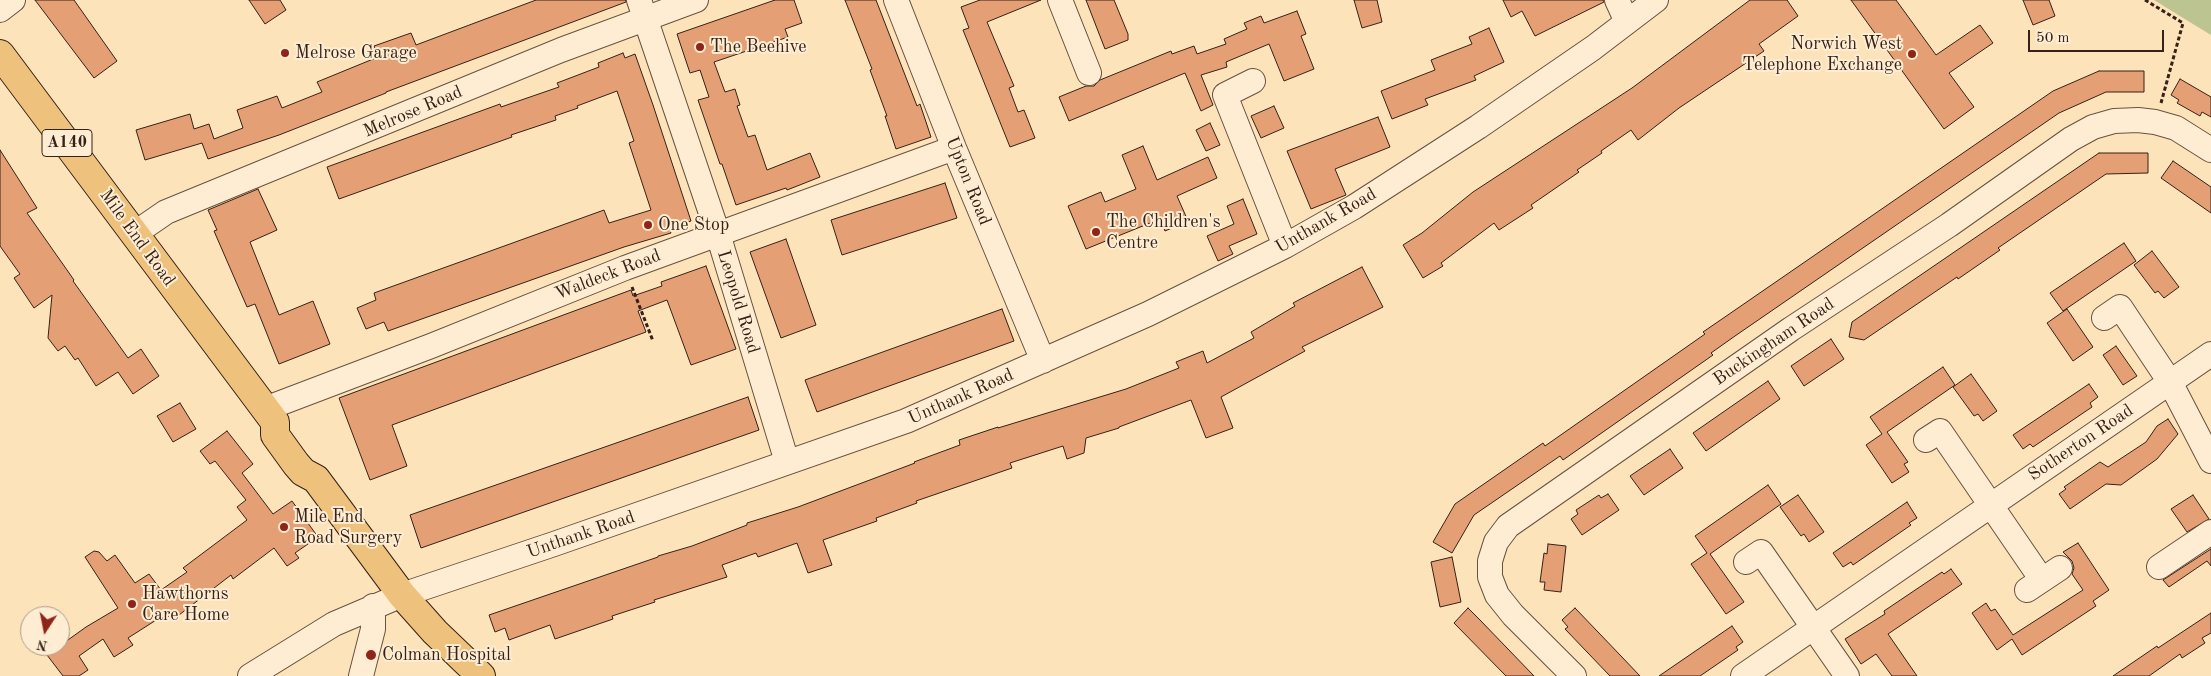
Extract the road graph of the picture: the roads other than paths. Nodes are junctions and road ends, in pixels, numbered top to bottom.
1 (14, 0) edge
2 (696, 0) edge
3 (1060, 0) edge
4 (1617, 0) edge
5 (1656, 0) edge
6 (902, 2) edge
7 (0, 10) edge
8 (642, 10) edge
9 (1627, 22) junction
10 (0, 54) edge
11 (1088, 73) dead end
12 (1254, 81) dead end
13 (954, 148) junction
14 (2211, 150) edge
15 (134, 234) junction
16 (718, 234) junction
17 (1285, 246) junction
18 (2120, 307) dead end
19 (2211, 354) edge
20 (1043, 361) junction
21 (2170, 382) junction
22 (270, 415) junction
23 (1940, 431) dead end
24 (2211, 461) edge
25 (787, 462) junction
26 (1991, 505) junction
27 (2211, 532) edge
28 (1761, 552) dead end
29 (2159, 567) dead end
30 (2043, 579) dead end
31 (402, 594) junction
32 (373, 606) junction
33 (1814, 629) junction
34 (250, 676) edge
35 (361, 676) edge
36 (481, 676) edge
37 (1574, 676) edge
38 (1743, 676) edge
39 (1847, 676) edge

1 - 7 street
2 - 8 street, Melrose Road
3 - 11 street
4 - 9 street
5 - 9 street, Unthank Road
6 - 13 street, Upton Road
8 - 15 street, Melrose Road
8 - 16 street, Leopold Road
9 - 17 street, Unthank Road
10 - 15 highway, Mile End Road / A140
12 - 17 street
13 - 16 street, Waldeck Road
13 - 20 street, Upton Road
14 - 37 street, Buckingham Road
15 - 22 highway, Mile End Road / A140
16 - 22 street, Waldeck Road
16 - 25 street, Leopold Road
17 - 20 street, Unthank Road
18 - 21 street
19 - 21 street, Sotherton Road
20 - 25 street, Unthank Road
21 - 24 street
21 - 26 street, Sotherton Road
22 - 31 highway, Mile End Road / A140
23 - 26 street
25 - 31 street, Unthank Road
26 - 30 street
26 - 33 street, Sotherton Road
27 - 29 street
28 - 33 street
31 - 32 street, Unthank Road
31 - 36 highway, A140
32 - 34 street, Unthank Road
32 - 35 street
33 - 38 street, Sotherton Road
33 - 39 street

